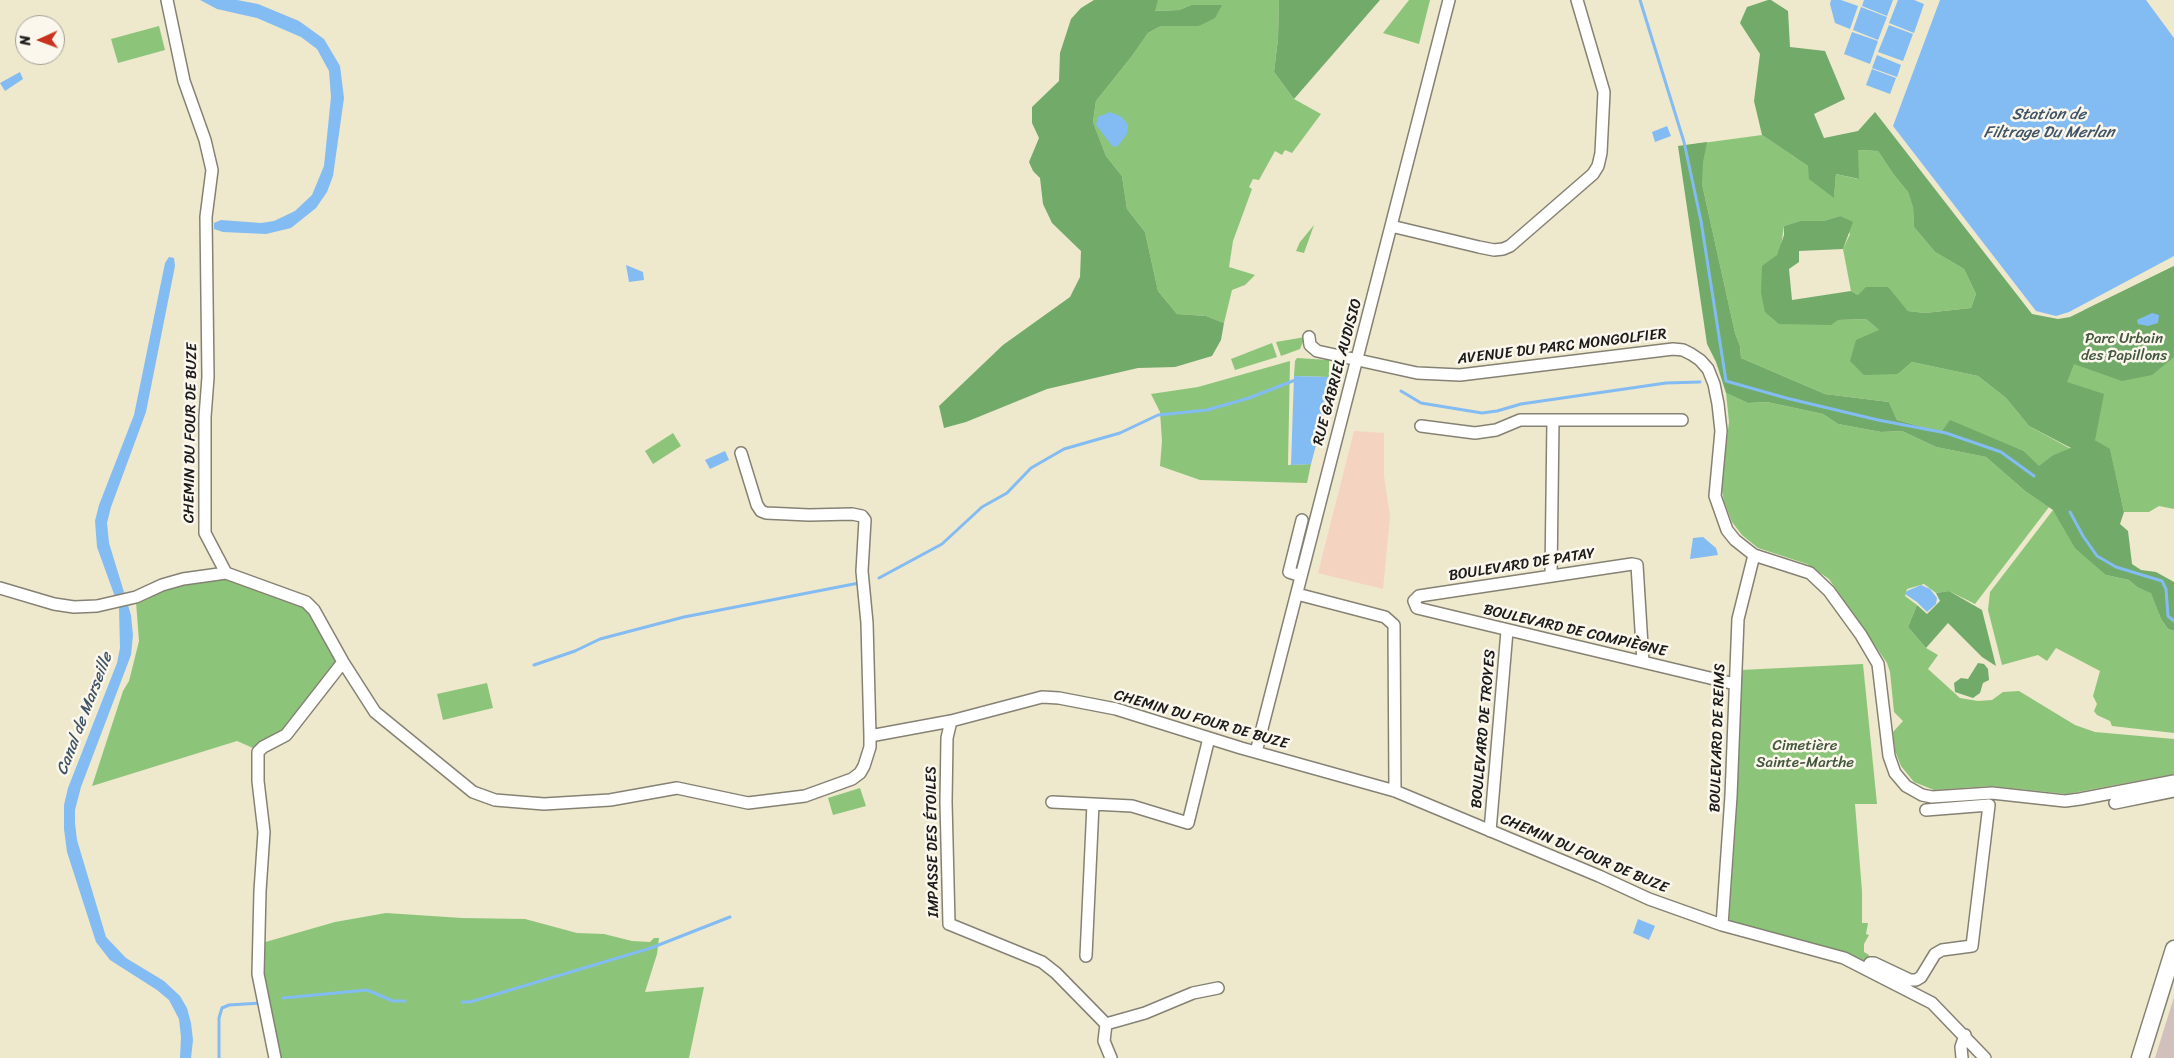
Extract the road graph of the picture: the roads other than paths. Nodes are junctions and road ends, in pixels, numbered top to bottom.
1 (167, 0) edge
2 (1449, 0) edge
3 (1577, 0) edge
4 (1391, 226) junction
5 (1309, 337) dead end
6 (1357, 360) junction
7 (1553, 420) junction
8 (1682, 420) dead end
9 (1421, 426) dead end
10 (741, 453) dead end
11 (1302, 520) dead end
12 (1754, 555) junction
13 (226, 573) junction
14 (1301, 576) junction
15 (1551, 576) junction
16 (0, 588) edge
17 (1296, 594) junction
18 (1414, 601) joint
19 (1507, 631) junction
20 (343, 662) junction
21 (1643, 662) junction
22 (1735, 684) junction
23 (951, 721) junction
24 (870, 736) junction
25 (1209, 738) junction
26 (1256, 752) junction
27 (2174, 781) edge
28 (1395, 791) junction
29 (2174, 792) edge
30 (1052, 802) dead end
31 (2115, 803) dead end
32 (1093, 804) junction
33 (1926, 810) dead end
34 (1490, 831) junction
35 (1722, 925) junction
36 (2174, 949) edge
37 (1086, 956) dead end
38 (1867, 968) junction
39 (1218, 988) dead end
40 (1106, 1024) junction
41 (1965, 1035) junction
42 (275, 1058) edge
43 (1111, 1058) edge
44 (1962, 1058) edge
45 (1985, 1058) edge
46 (2140, 1058) edge

1 - 13 street, CHEMIN DU FOUR DE BUZE
2 - 4 street, RUE GABRIEL AUDISIO
3 - 4 street
4 - 6 street, RUE GABRIEL AUDISIO
5 - 6 street, AVENUE DU PARC MONGOLFIER
6 - 12 street, AVENUE DU PARC MONGOLFIER
6 - 14 street, RUE GABRIEL AUDISIO
7 - 8 street
7 - 9 street
7 - 15 street
10 - 24 street
11 - 14 street
12 - 22 street, BOULEVARD DE REIMS
12 - 27 street, AVENUE DU PARC MONGOLFIER
13 - 16 street
13 - 20 street
14 - 17 street, RUE GABRIEL AUDISIO
15 - 18 street, BOULEVARD DE PATAY
15 - 21 street, BOULEVARD DE PATAY
17 - 26 street, RUE GABRIEL AUDISIO
17 - 28 street
18 - 19 street, BOULEVARD DE COMPIÈGNE
19 - 21 street, BOULEVARD DE COMPIÈGNE
19 - 34 street, BOULEVARD DE TROYES
20 - 24 street
20 - 42 street
21 - 22 street, BOULEVARD DE COMPIÈGNE
22 - 35 street, BOULEVARD DE REIMS
23 - 24 street, CHEMIN DU FOUR DE BUZE
23 - 25 street, CHEMIN DU FOUR DE BUZE
23 - 40 street, IMPASSE DES ÉTOILES
25 - 26 street, CHEMIN DU FOUR DE BUZE
25 - 32 street
26 - 28 street, CHEMIN DU FOUR DE BUZE
28 - 34 street, CHEMIN DU FOUR DE BUZE
29 - 31 street
30 - 32 street
32 - 37 street
33 - 38 street
34 - 35 street, CHEMIN DU FOUR DE BUZE
35 - 38 street, CHEMIN DU FOUR DE BUZE
36 - 46 main road
38 - 41 street
39 - 40 street
40 - 43 street
41 - 44 street
41 - 45 street

